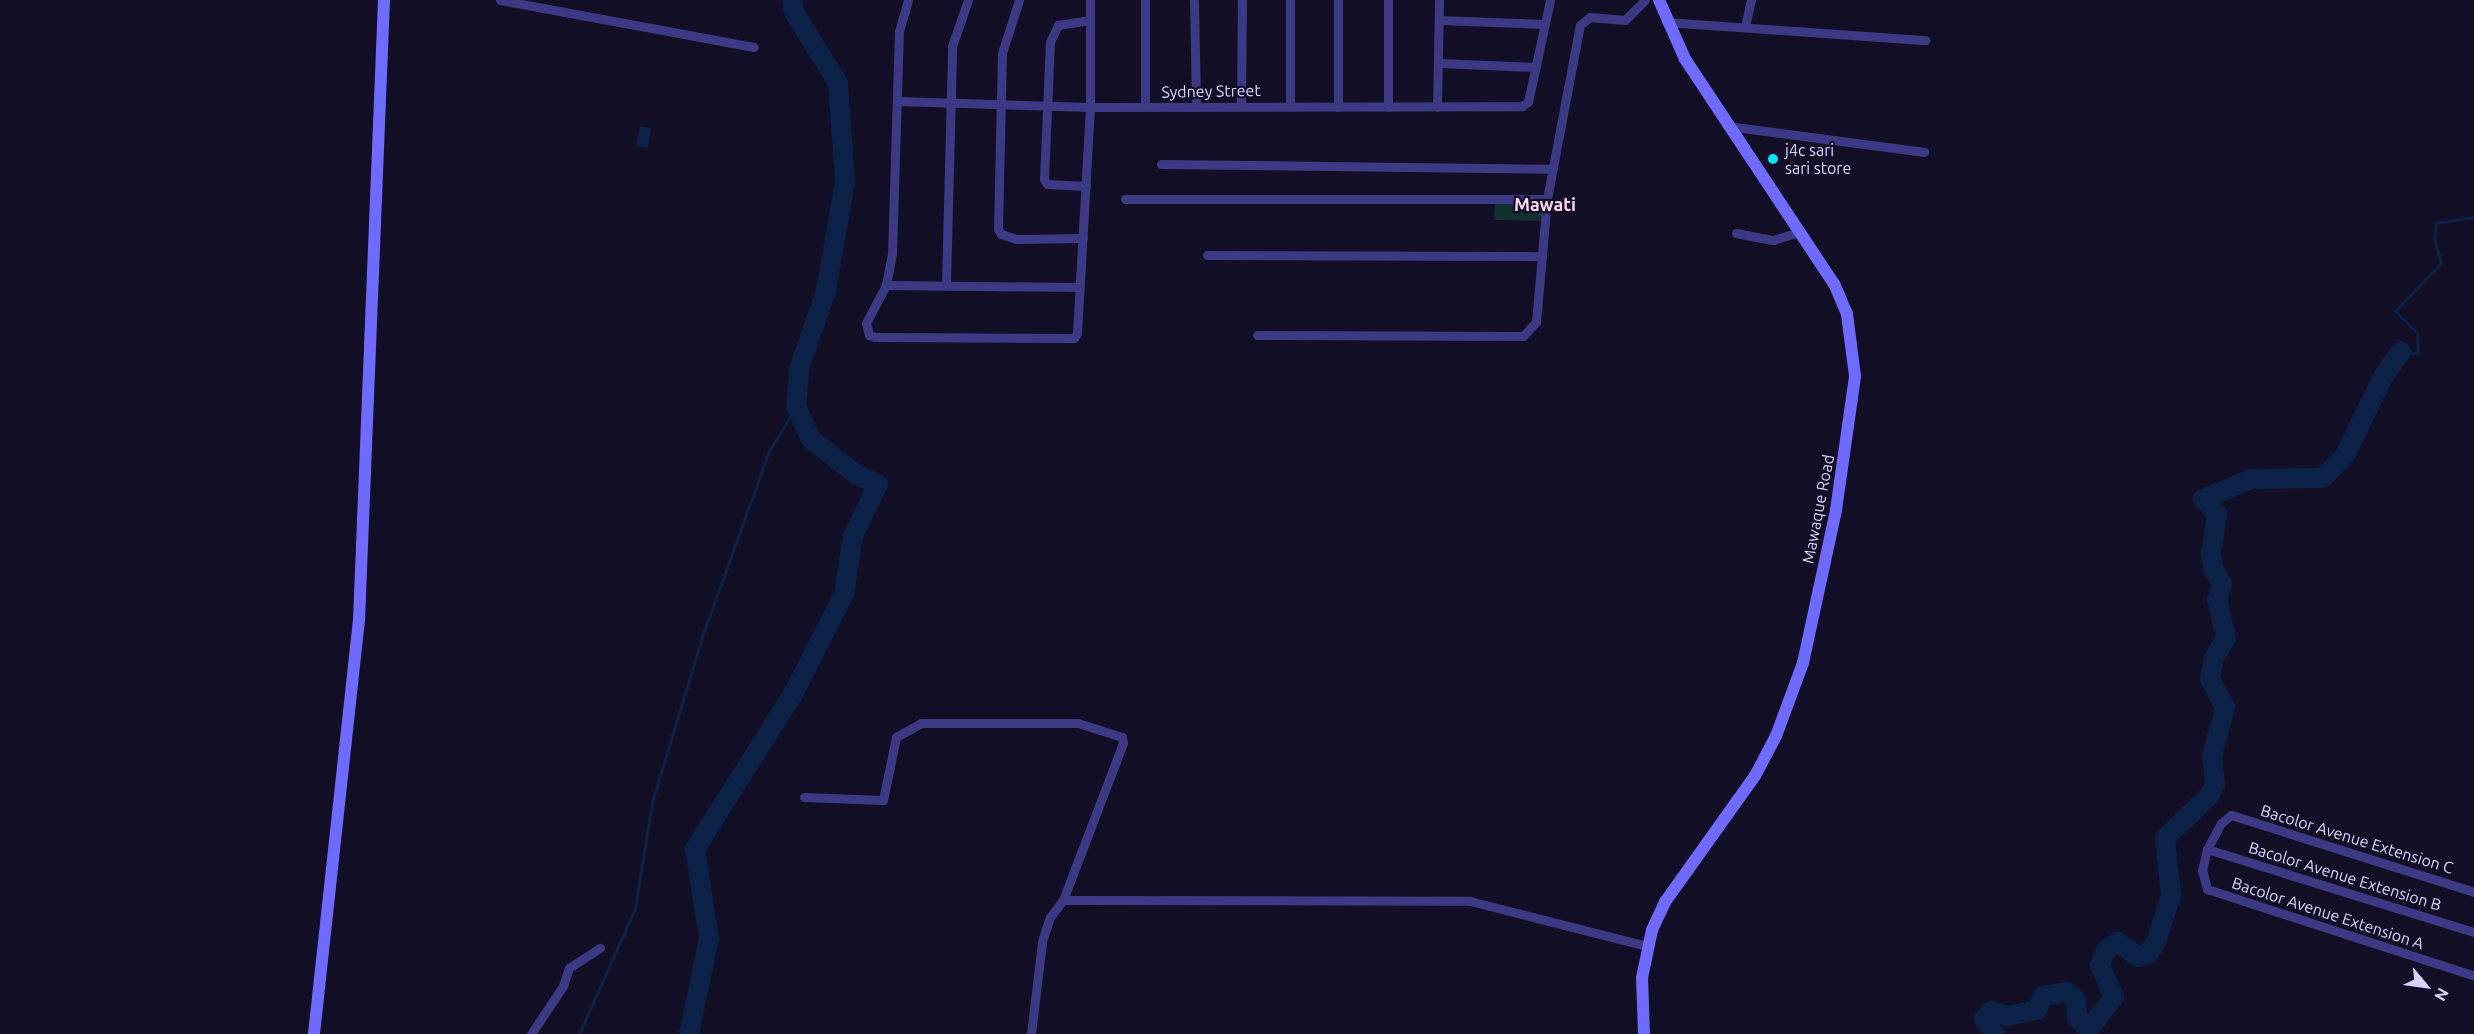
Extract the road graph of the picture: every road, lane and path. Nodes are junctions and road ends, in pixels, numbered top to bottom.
1 (384, 0) edge
2 (500, 0) edge
3 (908, 0) edge
4 (968, 0) edge
5 (1019, 0) edge
6 (1090, 0) edge
7 (1145, 0) edge
8 (1194, 0) edge
9 (1242, 0) edge
10 (1290, 0) edge
11 (1338, 0) edge
12 (1388, 0) edge
13 (1439, 0) edge
14 (1550, 0) edge
15 (1645, 0) edge
16 (1659, 0) edge
17 (1751, 0) edge
18 (1636, 4) edge
19 (1090, 20) junction
20 (1439, 20) junction
21 (1666, 22) junction
22 (1544, 24) junction
23 (1745, 26) junction
24 (1925, 40) dead end
25 (754, 47) dead end
26 (1439, 63) junction
27 (1536, 67) junction
28 (897, 100) junction
29 (1047, 103) junction
30 (950, 105) junction
31 (1000, 105) junction
32 (1196, 105) junction
33 (1241, 106) junction
34 (1290, 106) junction
35 (1090, 107) junction
36 (1145, 107) junction
37 (1338, 107) junction
38 (1388, 107) junction
39 (1437, 107) junction
40 (1727, 126) junction
41 (1924, 152) dead end
42 (1161, 164) dead end
43 (1551, 169) junction
44 (1086, 186) junction
45 (1125, 199) dead end
46 (1547, 199) junction
47 (1800, 232) junction
48 (1736, 233) dead end
49 (1083, 238) junction
50 (1207, 255) dead end
51 (1542, 256) junction
52 (946, 283) junction
53 (886, 285) junction
54 (1079, 287) junction
55 (1257, 335) dead end
56 (804, 797) dead end
57 (2207, 849) junction
58 (2474, 892) edge
59 (1063, 900) junction
60 (2474, 932) edge
61 (1647, 946) junction
62 (600, 948) dead end
63 (2474, 975) edge
64 (314, 1034) edge
65 (531, 1034) edge
66 (1031, 1034) edge
67 (1644, 1034) edge

1 - 64 main road
2 - 25 street
3 - 28 street
4 - 30 street
5 - 31 street
6 - 19 street
7 - 36 street
8 - 32 street
9 - 33 street
10 - 34 street
11 - 37 street
12 - 38 street
13 - 20 street
14 - 22 street
15 - 18 street
16 - 21 main road, Mawaque Road
17 - 23 street
18 - 43 street
19 - 29 street
19 - 35 street
20 - 22 street
20 - 26 street
21 - 23 street
21 - 40 main road, Mawaque Road
22 - 27 street
23 - 24 street
26 - 27 street
26 - 39 street
27 - 39 street, Sydney Street
28 - 30 street, Sydney Street
28 - 53 street
29 - 31 street, Sydney Street
29 - 35 street, Sydney Street
29 - 44 street
30 - 31 street, Sydney Street
30 - 52 street
31 - 49 street
32 - 33 street, Sydney Street
32 - 36 street, Sydney Street
33 - 34 street, Sydney Street
34 - 37 street, Sydney Street
35 - 36 street, Sydney Street
35 - 44 street
37 - 38 street, Sydney Street
38 - 39 street, Sydney Street
40 - 41 street
40 - 47 main road, Mawaque Road
42 - 43 street
43 - 46 street
44 - 49 street
45 - 46 street
46 - 51 street
47 - 48 street
47 - 61 main road, Mawaque Road
49 - 54 street
50 - 51 street
51 - 55 street
52 - 53 street
52 - 54 street
53 - 54 street
56 - 59 street
57 - 58 street, Bacolor Avenue Extension C
57 - 60 street, Bacolor Avenue Extension B
57 - 63 street, Bacolor Avenue Extension A
59 - 61 street
59 - 66 street
61 - 67 main road, Mawaque Road
62 - 65 street

